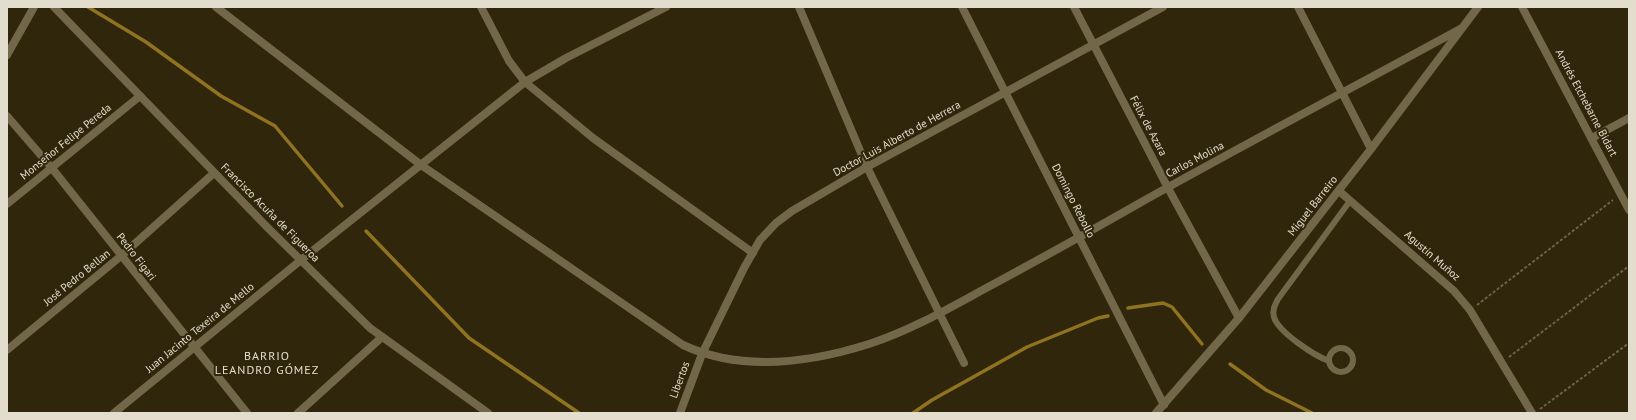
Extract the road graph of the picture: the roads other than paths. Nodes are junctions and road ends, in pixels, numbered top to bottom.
1 (34, 7) edge
2 (54, 7) edge
3 (216, 7) edge
4 (481, 7) edge
5 (666, 7) edge
6 (799, 7) edge
7 (962, 7) edge
8 (1074, 7) edge
9 (1163, 7) edge
10 (1298, 7) edge
11 (1478, 7) edge
12 (1522, 7) edge
13 (1463, 28) junction
14 (1094, 46) junction
15 (7, 55) edge
16 (525, 82) junction
17 (1006, 93) junction
18 (1343, 93) junction
19 (140, 96) junction
20 (7, 116) edge
21 (1629, 118) edge
22 (1592, 138) junction
23 (1371, 149) junction
24 (421, 165) junction
25 (52, 167) junction
26 (867, 167) junction
27 (214, 173) junction
28 (1168, 188) junction
29 (1339, 191) junction
30 (1350, 201) junction
31 (7, 204) edge
32 (1629, 210) edge
33 (1079, 238) junction
34 (753, 253) junction
35 (121, 256) junction
36 (301, 260) junction
37 (940, 313) junction
38 (1238, 318) junction
39 (382, 337) junction
40 (195, 348) junction
41 (7, 350) edge
42 (702, 354) junction
43 (1329, 361) dead end
44 (964, 363) dead end
45 (1164, 405) junction
46 (114, 413) edge
47 (247, 413) edge
48 (298, 413) edge
49 (488, 413) edge
50 (680, 413) edge
51 (1156, 413) edge
52 (1533, 413) edge

1 - 15 street
2 - 19 street, Francisco Acuña de Figueroa
3 - 24 street, Carlos Molina
4 - 16 street
5 - 16 street, Juan Jacinto Texeira de Mello
6 - 26 street
7 - 17 street, Domingo Rebollo
8 - 14 street, Félix de Azara
9 - 14 street, Doctor Luis Alberto de Herrera
10 - 18 street
11 - 13 street, Miguel Barreiro
12 - 22 street, Andrés Etchebarne Bidart
13 - 18 street, Carlos Molina
13 - 23 street, Miguel Barreiro
14 - 17 street, Doctor Luis Alberto de Herrera
14 - 28 street, Félix de Azara
16 - 24 street, Juan Jacinto Texeira de Mello
16 - 34 street
17 - 26 street, Doctor Luis Alberto de Herrera
17 - 33 street, Domingo Rebollo
18 - 23 street
18 - 28 street, Carlos Molina
19 - 25 street, Monseñor Felipe Pereda
19 - 27 street, Francisco Acuña de Figueroa
20 - 25 street, Pedro Figari
21 - 22 street
22 - 32 street, Andrés Etchebarne Bidart
23 - 29 street, Miguel Barreiro
24 - 36 street, Juan Jacinto Texeira de Mello
24 - 42 street, Carlos Molina
25 - 31 street, Monseñor Felipe Pereda
25 - 35 street, Pedro Figari
26 - 34 street, Doctor Luis Alberto de Herrera
26 - 37 street
27 - 35 street, José Pedro Bellan
27 - 36 street, Francisco Acuña de Figueroa
28 - 33 street, Carlos Molina
28 - 38 street, Félix de Azara
29 - 30 street, Agustín Muñoz
29 - 38 street, Miguel Barreiro
30 - 43 lane
30 - 52 street, Agustín Muñoz
33 - 37 street, Carlos Molina
33 - 45 street, Domingo Rebollo
34 - 42 street, Doctor Luis Alberto de Herrera
35 - 40 street, Pedro Figari
35 - 41 street, José Pedro Bellan
36 - 39 street, Francisco Acuña de Figueroa
36 - 40 street, Juan Jacinto Texeira de Mello
37 - 42 street, Carlos Molina
37 - 44 street
38 - 45 street, Miguel Barreiro
39 - 48 street
39 - 49 street, Francisco Acuña de Figueroa
40 - 46 street, Juan Jacinto Texeira de Mello
40 - 47 street, Pedro Figari
42 - 50 street, Libertos
45 - 51 street, Miguel Barreiro

